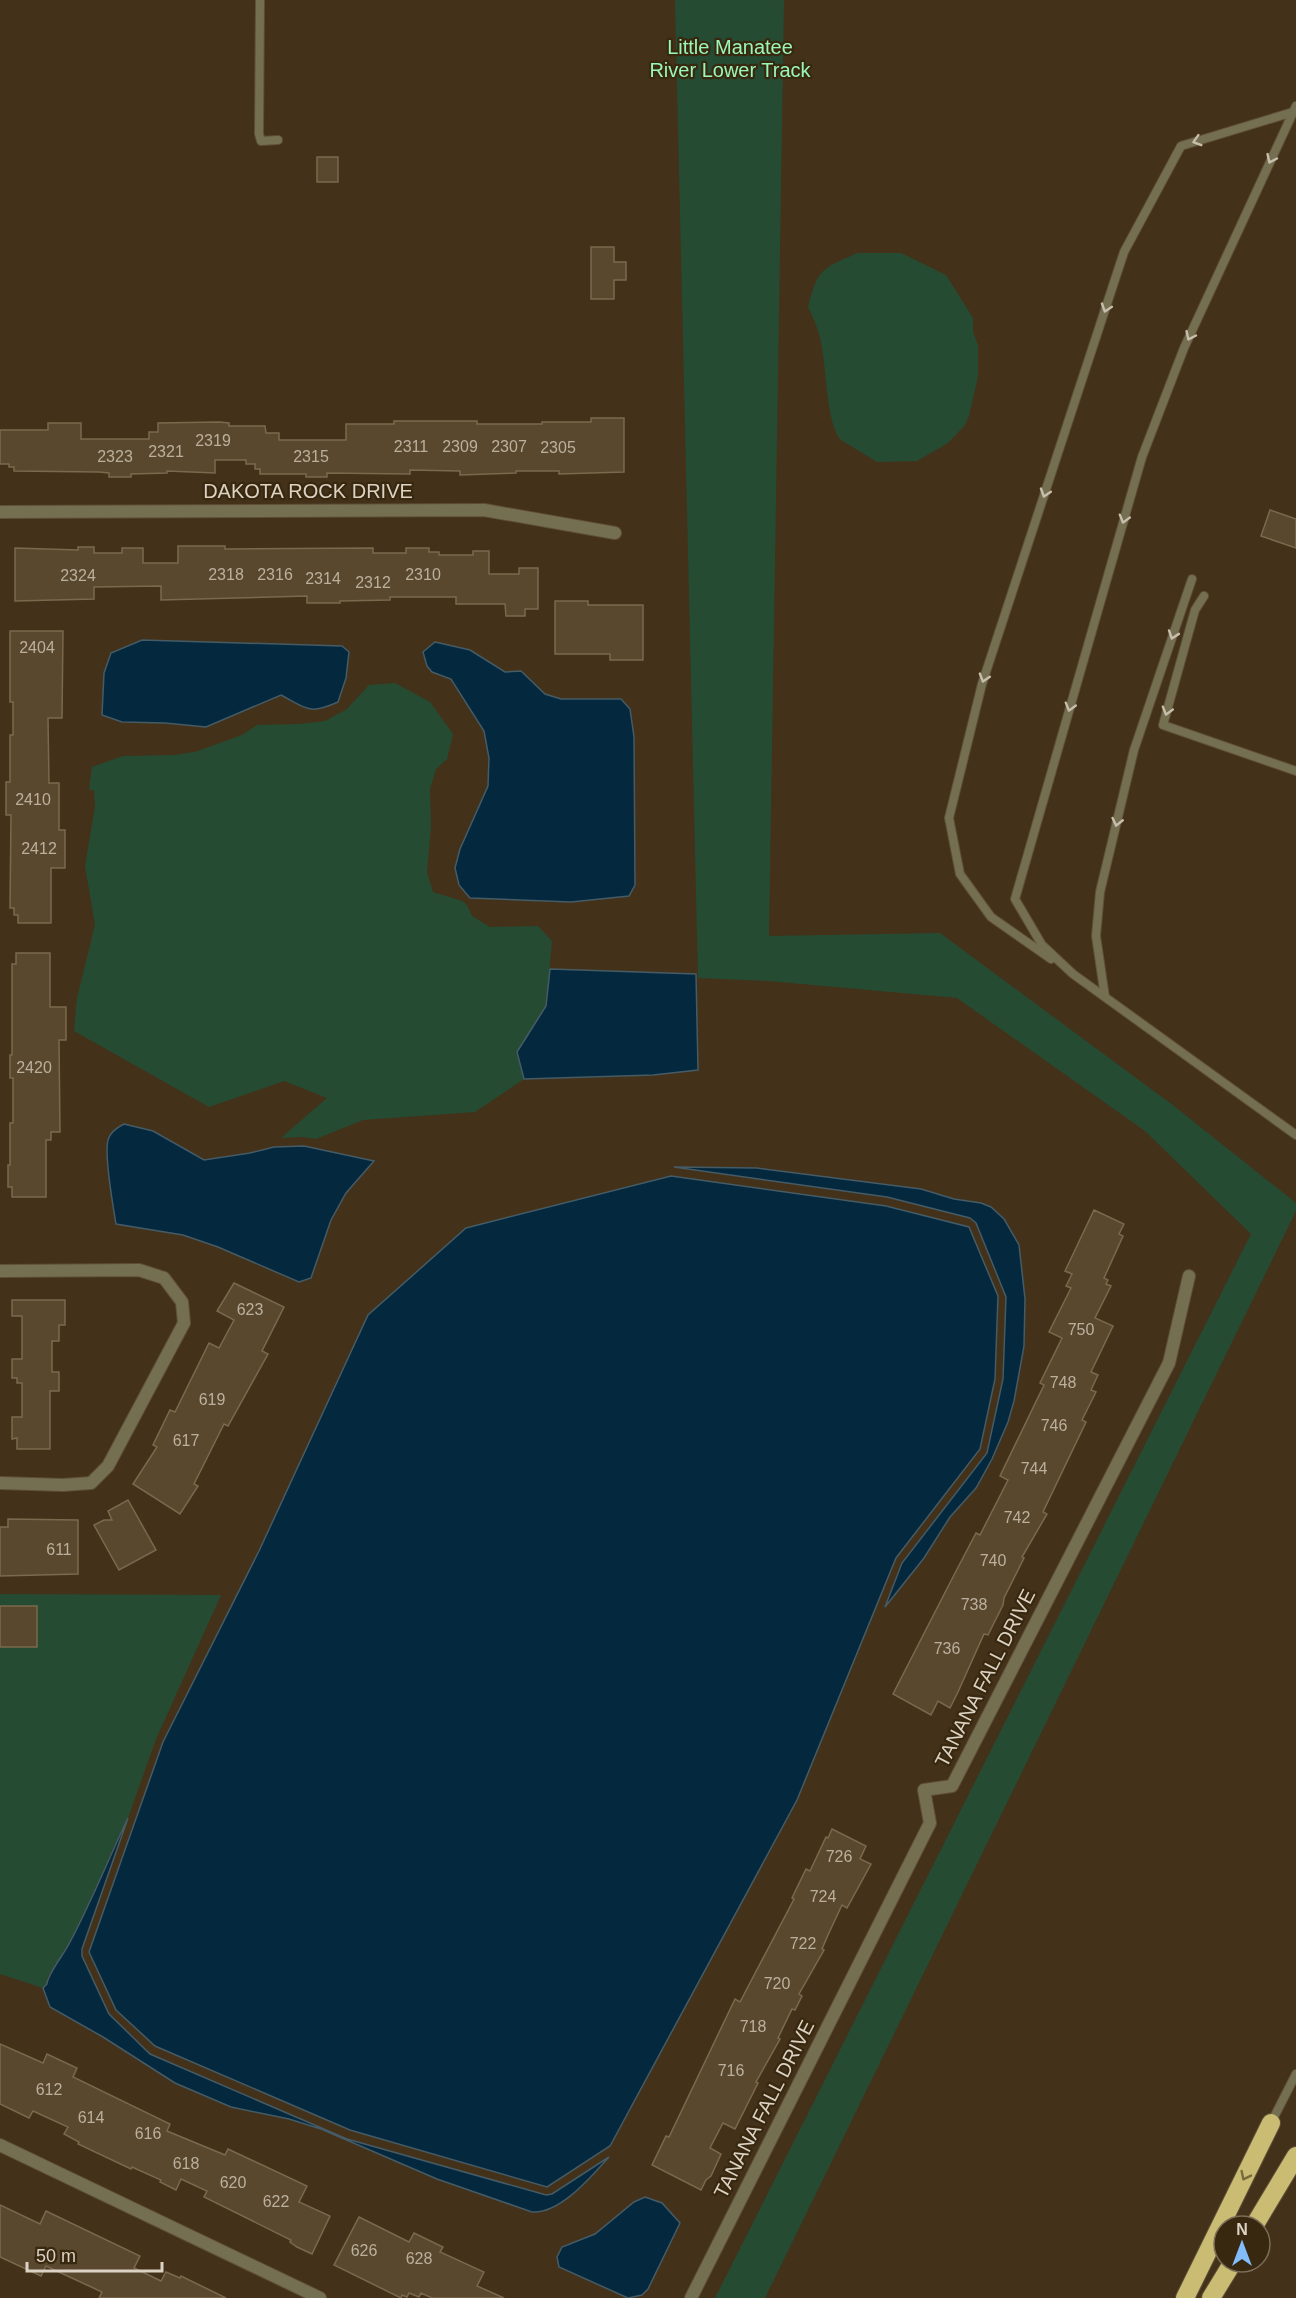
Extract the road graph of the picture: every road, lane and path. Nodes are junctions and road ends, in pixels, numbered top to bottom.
1 (260, 0) edge
2 (1295, 109) edge
3 (278, 140) dead end
4 (0, 512) edge
5 (615, 533) dead end
6 (1192, 579) dead end
7 (1204, 596) dead end
8 (1296, 771) edge
9 (1073, 974) junction
10 (1105, 997) junction
11 (1296, 1135) edge
12 (0, 1270) edge
13 (1189, 1276) dead end
14 (0, 1482) edge
15 (1296, 2074) edge
16 (1270, 2123) joint
17 (0, 2145) edge
18 (1296, 2156) edge
19 (1261, 2214) edge
20 (1226, 2274) edge
21 (320, 2298) edge
22 (691, 2298) edge
23 (1185, 2298) edge
24 (1211, 2298) edge

1 - 3 lane
2 -> 9 lane
2 -> 9 lane
4 - 5 street, DAKOTA ROCK DRIVE
6 -> 10 lane
7 -> 8 lane
9 - 10 lane
10 - 11 lane
12 - 14 street
13 - 22 street, TANANA FALL DRIVE
15 - 16 lane
16 -> 23 highway
17 - 21 street
18 - 19 highway
20 - 24 highway

